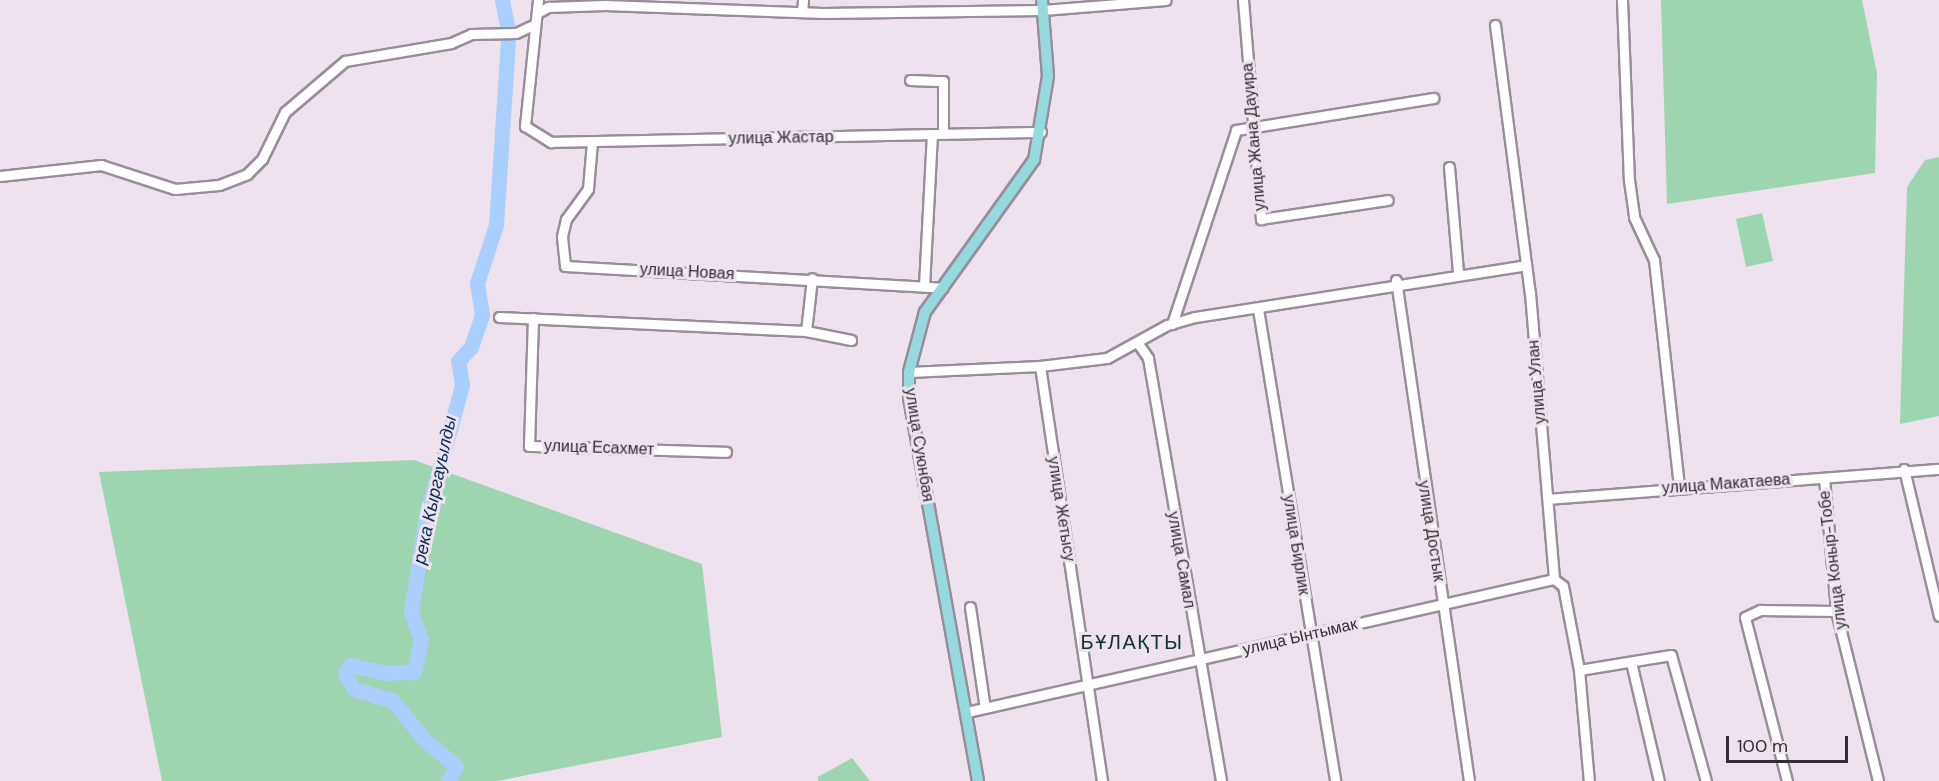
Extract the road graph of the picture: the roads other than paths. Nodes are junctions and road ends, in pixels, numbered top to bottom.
1 (538, 0) edge
2 (803, 0) edge
3 (1166, 0) edge
4 (1243, 0) edge
5 (1622, 0) edge
6 (685, 4) edge
7 (1043, 5) edge
8 (802, 12) junction
9 (537, 13) junction
10 (535, 24) junction
11 (1495, 25) dead end
12 (910, 80) dead end
13 (1432, 98) dead end
14 (1253, 127) junction
15 (1041, 132) junction
16 (943, 134) junction
17 (932, 135) junction
18 (592, 142) junction
19 (1449, 167) dead end
20 (0, 176) edge
21 (1388, 200) dead end
22 (1526, 265) junction
23 (1458, 273) junction
24 (812, 278) junction
25 (1396, 283) junction
26 (924, 286) junction
27 (942, 288) junction
28 (1258, 309) junction
29 (499, 317) dead end
30 (533, 318) junction
31 (1172, 324) junction
32 (806, 331) junction
33 (851, 339) dead end
34 (1137, 342) junction
35 (1040, 366) junction
36 (909, 372) junction
37 (726, 452) dead end
38 (1904, 469) junction
39 (1939, 469) edge
40 (1824, 478) junction
41 (1679, 487) junction
42 (1548, 499) junction
43 (1554, 579) junction
44 (1443, 602) junction
45 (970, 607) dead end
46 (1836, 611) junction
47 (1939, 616) edge
48 (1311, 635) junction
49 (1198, 660) junction
50 (1631, 662) junction
51 (1579, 670) junction
52 (1087, 685) junction
53 (985, 708) junction
54 (967, 712) junction
55 (978, 781) edge
56 (1102, 781) edge
57 (1221, 781) edge
58 (1335, 781) edge
59 (1469, 781) edge
60 (1589, 781) edge
61 (1659, 781) edge
62 (1706, 781) edge
63 (1787, 781) edge
64 (1878, 781) edge

1 - 9 street
2 - 8 street
3 - 7 street
4 - 14 street, улица Жана Дауира
5 - 41 street
6 - 8 street
6 - 9 street
7 - 8 street
7 - 15 main road, улица Суюнбая
9 - 10 street
10 - 18 street, улица Жастар
10 - 20 street
11 - 22 street, улица Улан
12 - 16 street
13 - 14 street
14 - 21 street, улица Жана Дауира
14 - 31 street
15 - 16 street, улица Жастар
15 - 27 main road, улица Суюнбая
16 - 17 street, улица Жастар
17 - 18 street, улица Жастар
17 - 26 street
18 - 24 street, улица Новая
19 - 23 street
22 - 23 street
22 - 42 street, улица Улан
23 - 25 street
24 - 26 street, улица Новая
24 - 32 street
25 - 28 street
25 - 44 street, улица Достык
26 - 27 street, улица Новая
27 - 36 main road, улица Суюнбая
28 - 31 street
28 - 48 street, улица Бирлик
29 - 30 street
30 - 32 street
30 - 37 street, улица Есахмет
31 - 34 street
32 - 33 street
34 - 35 street
34 - 49 street, улица Самал
35 - 36 street
35 - 52 street, улица Жетысу
36 - 54 main road, улица Суюнбая
38 - 39 street, улица Макатаева
38 - 40 street, улица Макатаева
38 - 47 street
40 - 41 street, улица Макатаева
40 - 46 street, улица Коныр-Тобе
41 - 42 street, улица Макатаева
42 - 43 street
43 - 44 street, улица Ынтымак
43 - 51 street
44 - 48 street, улица Ынтымак
44 - 59 street, улица Достык
45 - 53 street
46 - 63 street
46 - 64 street, улица Коныр-Тобе
48 - 49 street, улица Ынтымак
48 - 58 street, улица Бирлик
49 - 52 street, улица Ынтымак
49 - 57 street, улица Самал
50 - 51 street
50 - 61 street
50 - 62 street
51 - 60 street
52 - 53 street, улица Ынтымак
52 - 56 street, улица Жетысу
53 - 54 street, улица Ынтымак
54 - 55 main road, улица Суюнбая

